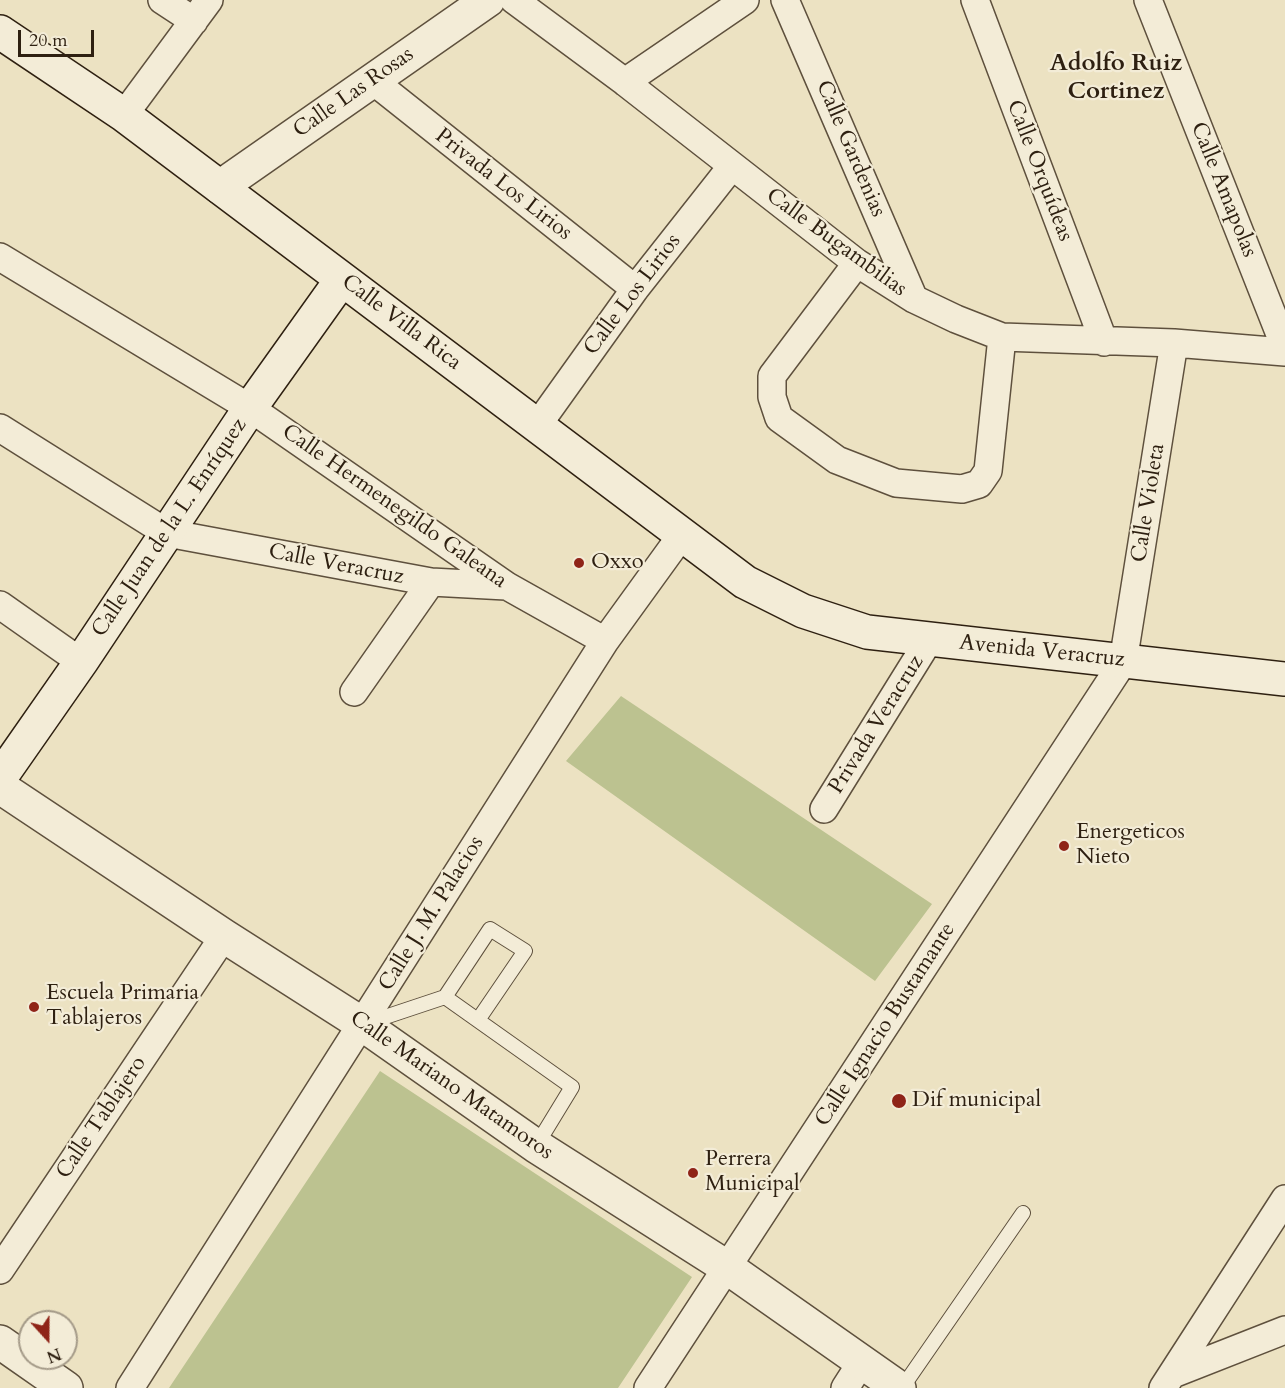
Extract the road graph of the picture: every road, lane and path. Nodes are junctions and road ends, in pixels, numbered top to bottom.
1 (162, 0) edge
2 (488, 0) edge
3 (514, 0) edge
4 (745, 0) edge
5 (785, 0) edge
6 (975, 0) edge
7 (1148, 0) edge
8 (201, 10) edge
9 (0, 32) edge
10 (372, 80) junction
11 (626, 82) junction
12 (124, 115) junction
13 (732, 166) junction
14 (220, 187) junction
15 (0, 257) edge
16 (856, 263) junction
17 (342, 279) junction
18 (635, 289) junction
19 (914, 299) junction
20 (1002, 337) junction
21 (1104, 342) junction
22 (1174, 344) junction
23 (1285, 347) edge
24 (1285, 352) edge
25 (250, 408) junction
26 (537, 426) junction
27 (0, 428) edge
28 (167, 533) junction
29 (681, 536) junction
30 (431, 582) junction
31 (507, 586) junction
32 (0, 605) edge
33 (803, 611) joint
34 (930, 640) junction
35 (605, 641) junction
36 (81, 662) junction
37 (1123, 662) junction
38 (1285, 679) edge
39 (354, 692) dead end
40 (0, 778) edge
41 (0, 787) edge
42 (824, 809) dead end
43 (224, 936) junction
44 (445, 997) junction
45 (478, 1020) junction
46 (362, 1024) junction
47 (536, 1146) junction
48 (1285, 1199) edge
49 (1023, 1213) dead end
50 (728, 1268) junction
51 (0, 1270) edge
52 (1285, 1330) edge
53 (0, 1342) edge
54 (853, 1375) edge
55 (1168, 1381) edge
56 (66, 1388) edge
57 (130, 1388) edge
58 (648, 1388) edge
59 (901, 1388) edge

1 - 8 street
2 - 10 main road, Calle Las Rosas
3 - 11 street, Calle Bugambilias
4 - 11 street
5 - 19 street, Calle Gardenias
6 - 21 street, Calle Orquídeas
7 - 23 street, Calle Amapolas
8 - 12 street
9 - 12 main road, Calle Villa Rica
10 - 14 main road, Calle Las Rosas
10 - 18 street, Privada Los Lirios
11 - 13 street, Calle Bugambilias
12 - 14 main road, Calle Villa Rica
13 - 16 street, Calle Bugambilias
13 - 18 street, Calle Los Lirios
14 - 17 main road, Calle Villa Rica
15 - 25 street, Calle Hermenegildo Galeana
16 - 19 street, Calle Bugambilias
16 - 20 street
17 - 25 main road, Calle Juan de la L. Enríquez
17 - 26 main road, Calle Villa Rica
18 - 26 street, Calle Los Lirios
19 - 20 street, Calle Bugambilias
20 - 21 street, Calle Bugambilias
21 - 22 street, Calle Bugambilias
22 - 24 street, Calle Bugambilias
22 - 37 street, Calle Violeta
25 - 28 main road, Calle Juan de la L. Enríquez
25 - 31 street, Calle Hermenegildo Galeana
26 - 29 main road, Calle Villa Rica
27 - 28 street
28 - 30 street, Calle Veracruz
28 - 36 main road, Calle Juan de la L. Enríquez
29 - 33 main road, Calle Villa Rica
29 - 35 street, Calle J. M. Palacios
30 - 31 street, Calle Veracruz
30 - 39 street
31 - 35 street, Calle Hermenegildo Galeana
32 - 36 street
33 - 34 main road, Avenida Veracruz
34 - 37 main road, Avenida Veracruz
34 - 42 street, Privada Veracruz
35 - 46 street, Calle J. M. Palacios
36 - 40 main road, Calle Juan de la L. Enríquez
37 - 38 main road, Avenida Veracruz
37 - 50 street, Calle Ignacio Bustamante
41 - 43 main road, Calle Mariano Matamoros
43 - 46 main road, Calle Mariano Matamoros
43 - 51 street, Calle Tablajero
44 - 45 lane
44 - 45 lane
44 - 46 lane
45 - 47 lane
46 - 47 main road, Calle Mariano Matamoros
46 - 57 street, Calle J. M. Palacios
47 - 50 main road, Calle Mariano Matamoros
48 - 55 street
49 - 59 lane
50 - 54 main road, Calle Mariano Matamoros
50 - 58 street, Calle Ignacio Bustamante
52 - 55 street
53 - 56 main road
54 - 59 main road, Calle Mariano Matamoros

